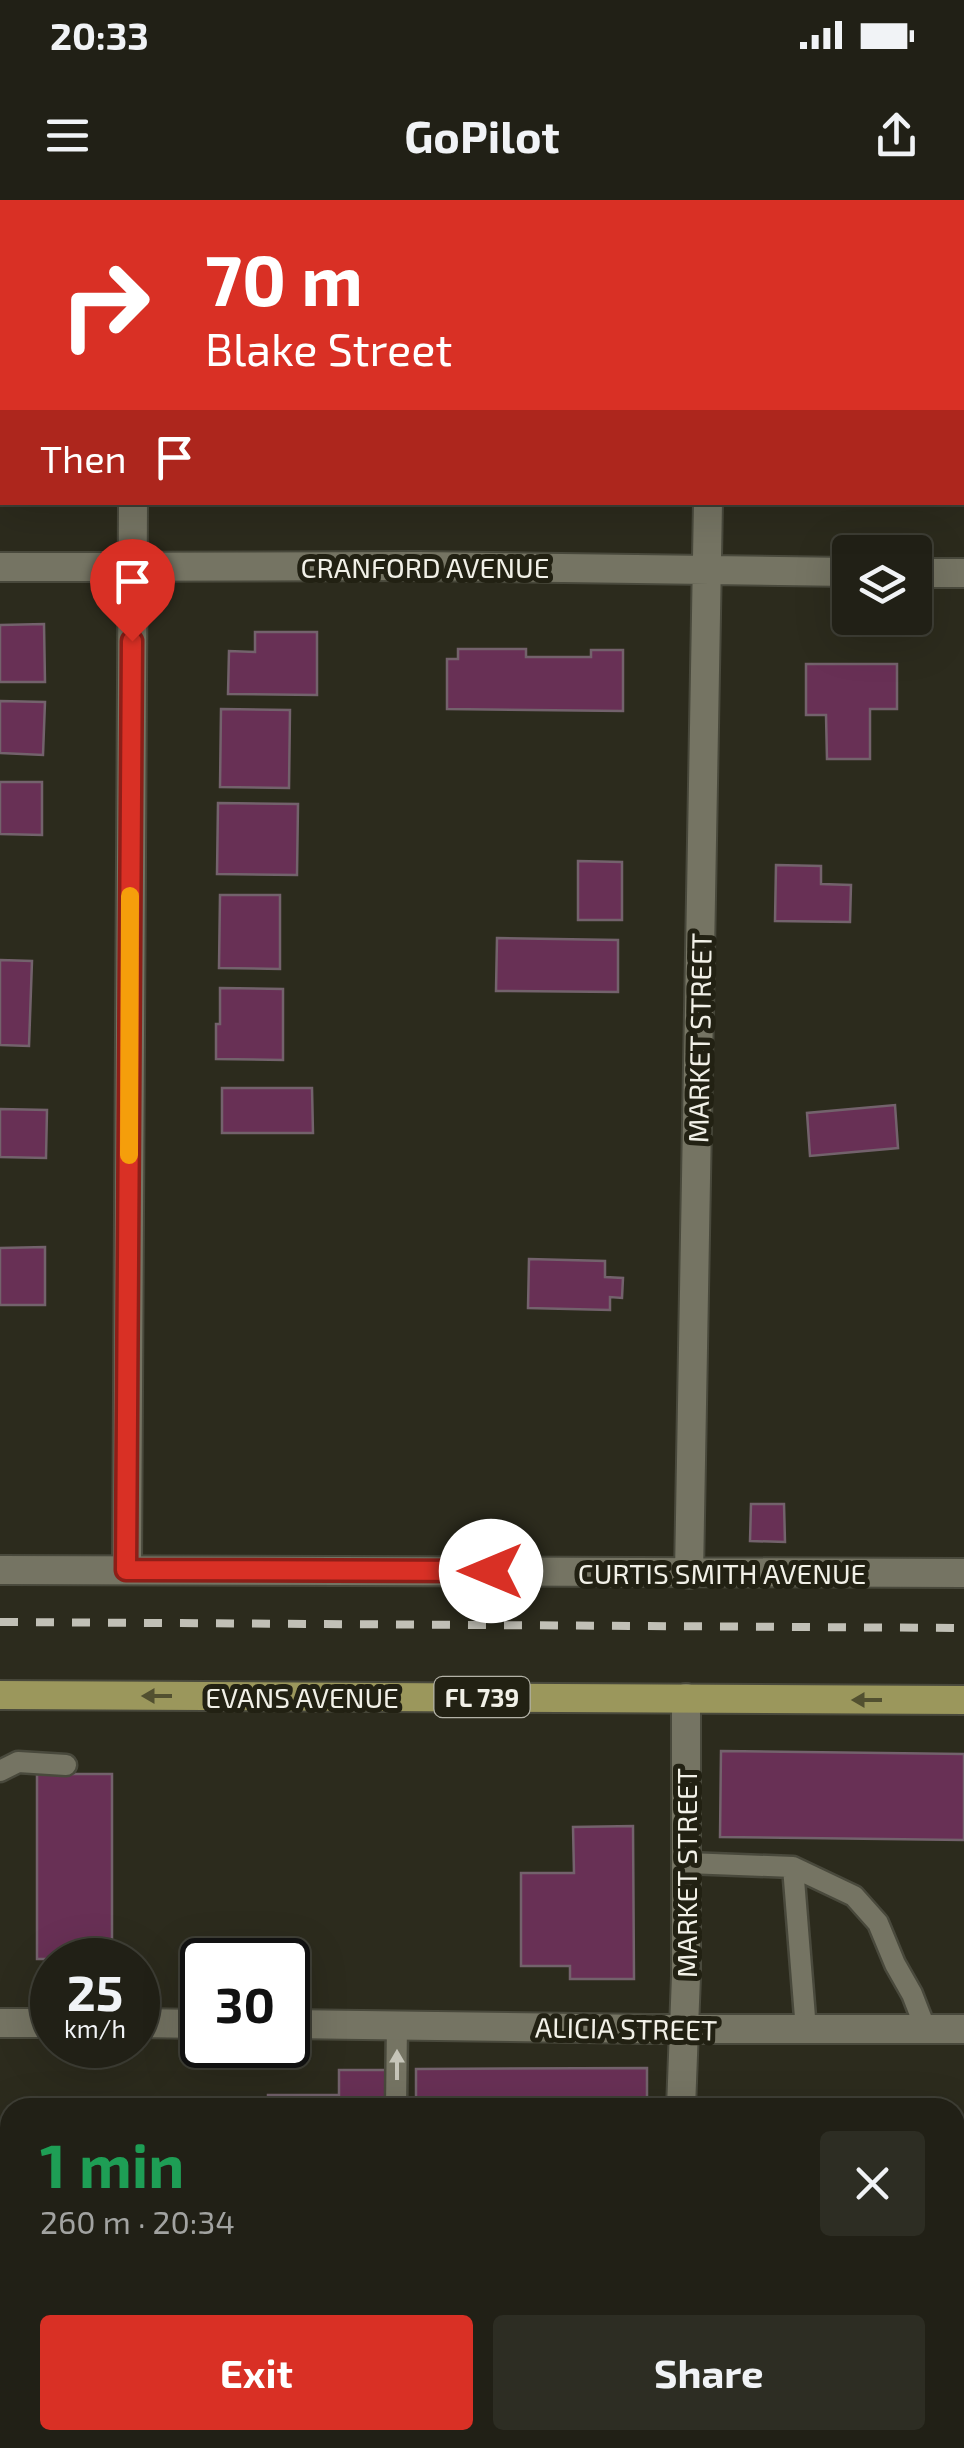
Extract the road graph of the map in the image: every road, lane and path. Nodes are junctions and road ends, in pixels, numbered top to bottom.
1 (133, 505) edge
2 (708, 505) edge
3 (0, 567) edge
4 (132, 567) junction
5 (707, 569) junction
6 (832, 572) edge
7 (932, 573) edge
8 (964, 573) edge
9 (0, 1570) edge
10 (126, 1570) junction
11 (964, 1573) edge
12 (689, 1574) junction
13 (0, 1695) edge
14 (686, 1698) junction
15 (964, 1700) edge
16 (66, 1765) dead end
17 (0, 1770) edge
18 (687, 1864) junction
19 (793, 1867) junction
20 (0, 2023) edge
21 (30, 2023) edge
22 (310, 2024) edge
23 (397, 2024) junction
24 (685, 2029) junction
25 (806, 2030) junction
26 (926, 2030) junction
27 (964, 2030) edge
28 (396, 2098) edge
29 (682, 2098) edge

1 - 4 street
2 - 5 street, MARKET STREET
3 - 4 street, CRANFORD AVENUE
4 - 5 street, CRANFORD AVENUE
4 - 10 street
5 - 6 street, CRANFORD AVENUE
5 - 12 street, MARKET STREET
7 - 8 street
9 - 10 street, CURTIS SMITH AVENUE
10 - 12 street, CURTIS SMITH AVENUE
11 - 12 street, CURTIS SMITH AVENUE
14 -> 13 main road, EVANS AVENUE / FL 739
15 -> 14 main road, EVANS AVENUE / FL 739
14 - 18 street, MARKET STREET
16 - 17 lane
18 - 19 lane
18 - 24 street, MARKET STREET
19 - 25 lane
19 - 26 lane
20 - 21 street
22 - 23 street, ALICIA STREET
23 - 24 street, ALICIA STREET
28 -> 23 lane
24 - 25 street, ALICIA STREET
24 - 29 street, MARKET STREET
25 - 26 street, ALICIA STREET
26 - 27 street, ALICIA STREET

